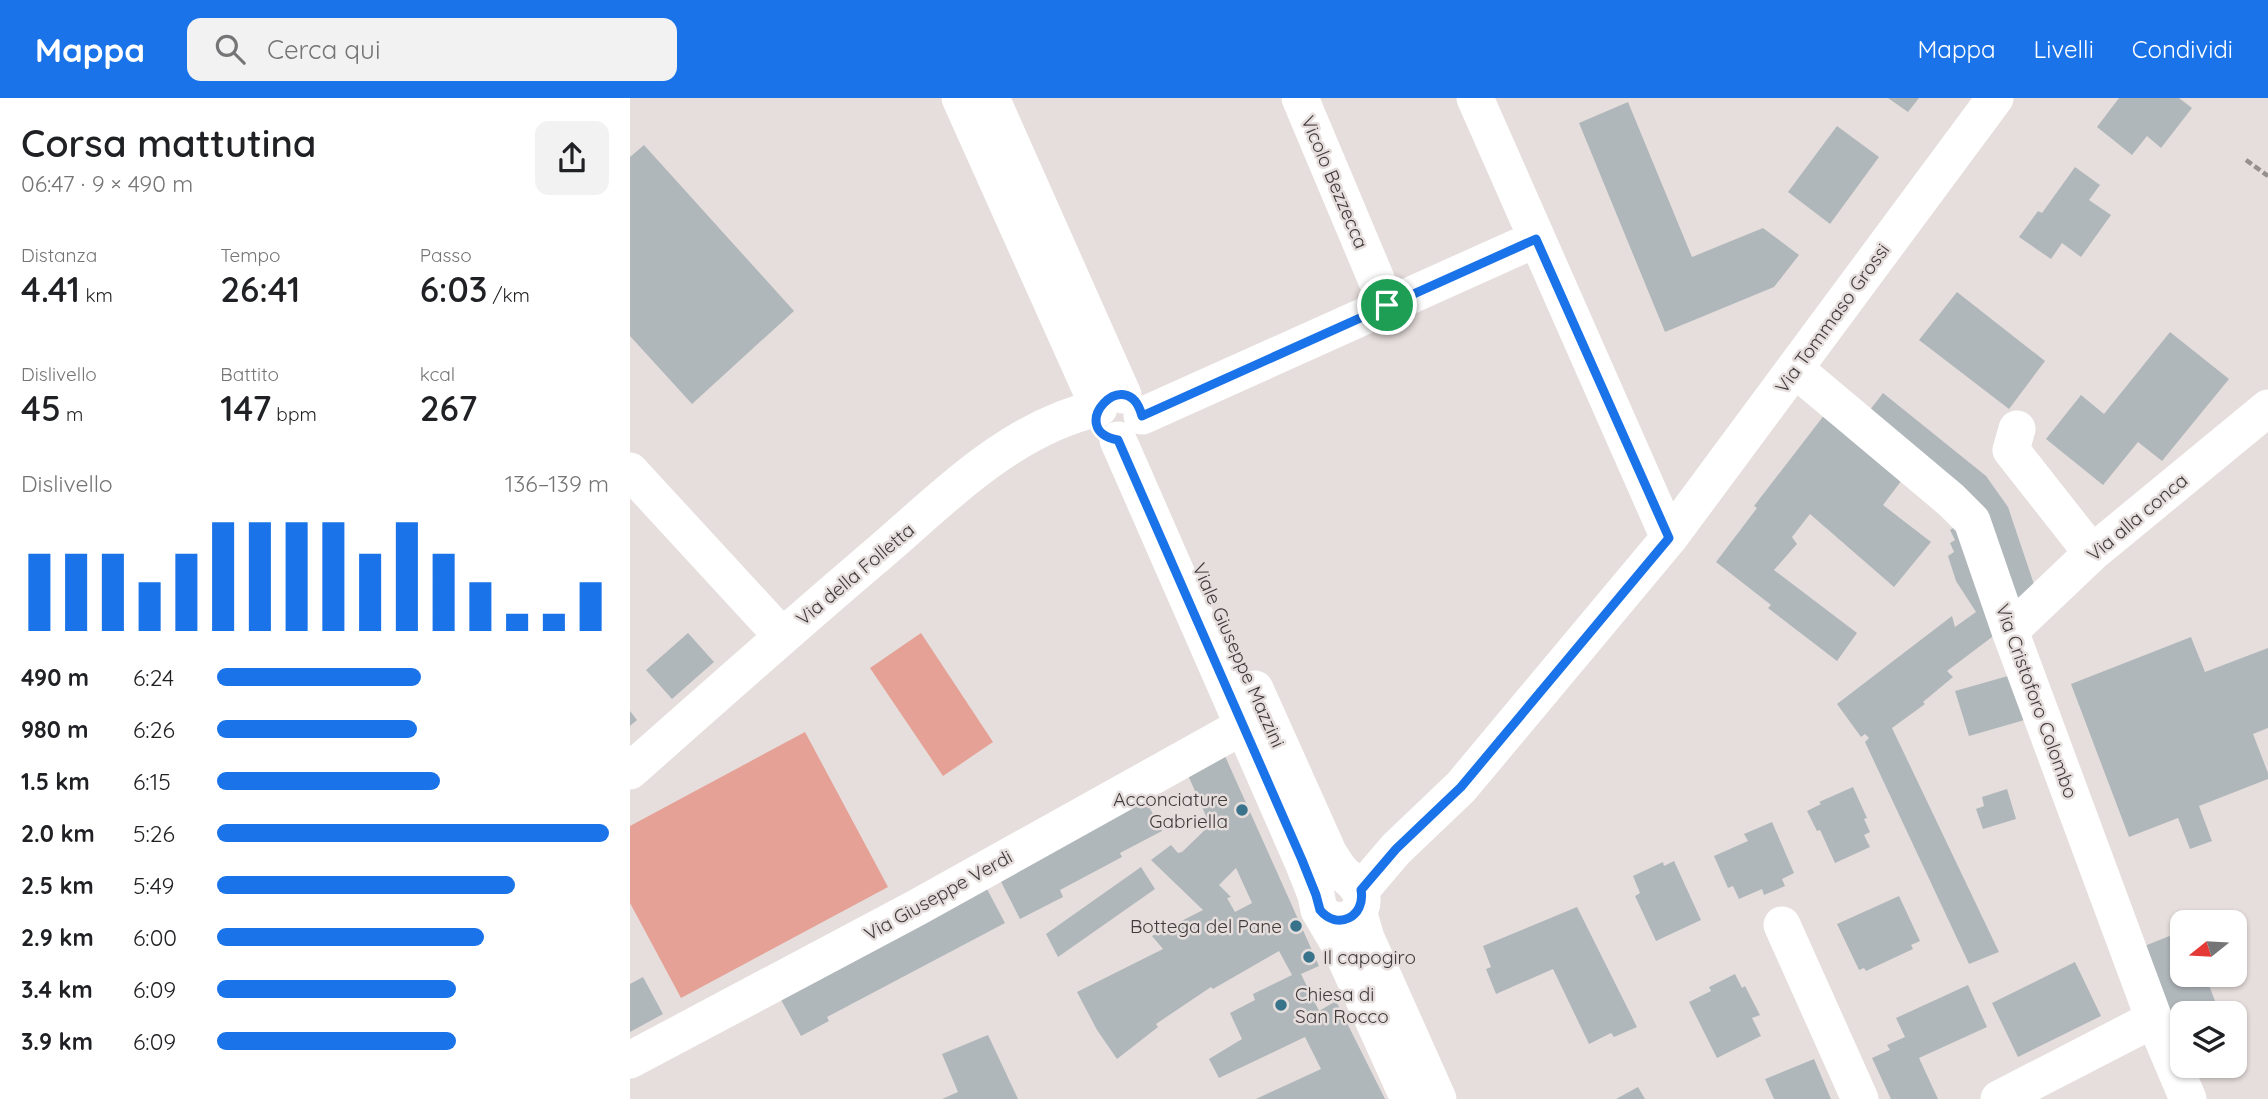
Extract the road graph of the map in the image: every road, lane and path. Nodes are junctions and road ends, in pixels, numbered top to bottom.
1 (960, 98) edge
2 (991, 98) edge
3 (1300, 98) edge
4 (1475, 98) edge
5 (1995, 98) edge
6 (2246, 160) dead end
7 (2268, 176) edge
8 (1536, 239) junction
9 (1387, 305) junction
10 (1795, 369) junction
11 (2268, 408) edge
12 (1124, 418) junction
13 (2018, 429) dead end
14 (630, 471) edge
15 (1669, 538) junction
16 (2092, 553) junction
17 (2010, 631) junction
18 (782, 636) junction
19 (1243, 726) junction
20 (630, 771) edge
21 (1343, 895) junction
22 (1782, 925) dead end
23 (2154, 1019) junction
24 (630, 1060) edge
25 (1409, 1099) edge
26 (1438, 1099) edge
27 (1860, 1099) edge
28 (1999, 1099) edge
29 (2188, 1099) edge

1 - 12 street, Viale Giuseppe Mazzini
2 - 12 street, Viale Giuseppe Mazzini
3 - 9 street, Vicolo Bezzecca
4 - 8 street
5 - 10 street, Via Tommaso Grossi
6 - 7 path
8 - 9 street, Via della Folletta
8 - 15 street
9 - 12 street, Via della Folletta
10 - 15 street, Via Tommaso Grossi
10 - 17 street, Via Cristoforo Colombo
11 - 16 street, Via alla conca
12 - 18 street, Via della Folletta
12 - 19 street, Viale Giuseppe Mazzini
12 - 21 street, Viale Giuseppe Mazzini
13 - 16 street
14 - 18 street
15 - 21 street, Via Tommaso Grossi
16 - 17 street, Via alla conca
17 - 23 street, Via Cristoforo Colombo
18 - 20 street, Via della Folletta
19 - 21 street, Viale Giuseppe Mazzini
19 - 24 street, Via Giuseppe Verdi
21 - 25 street, Viale Giuseppe Mazzini
21 - 26 street, Viale Giuseppe Mazzini
22 - 27 street
23 - 28 street
23 - 29 street, Via Cristoforo Colombo

